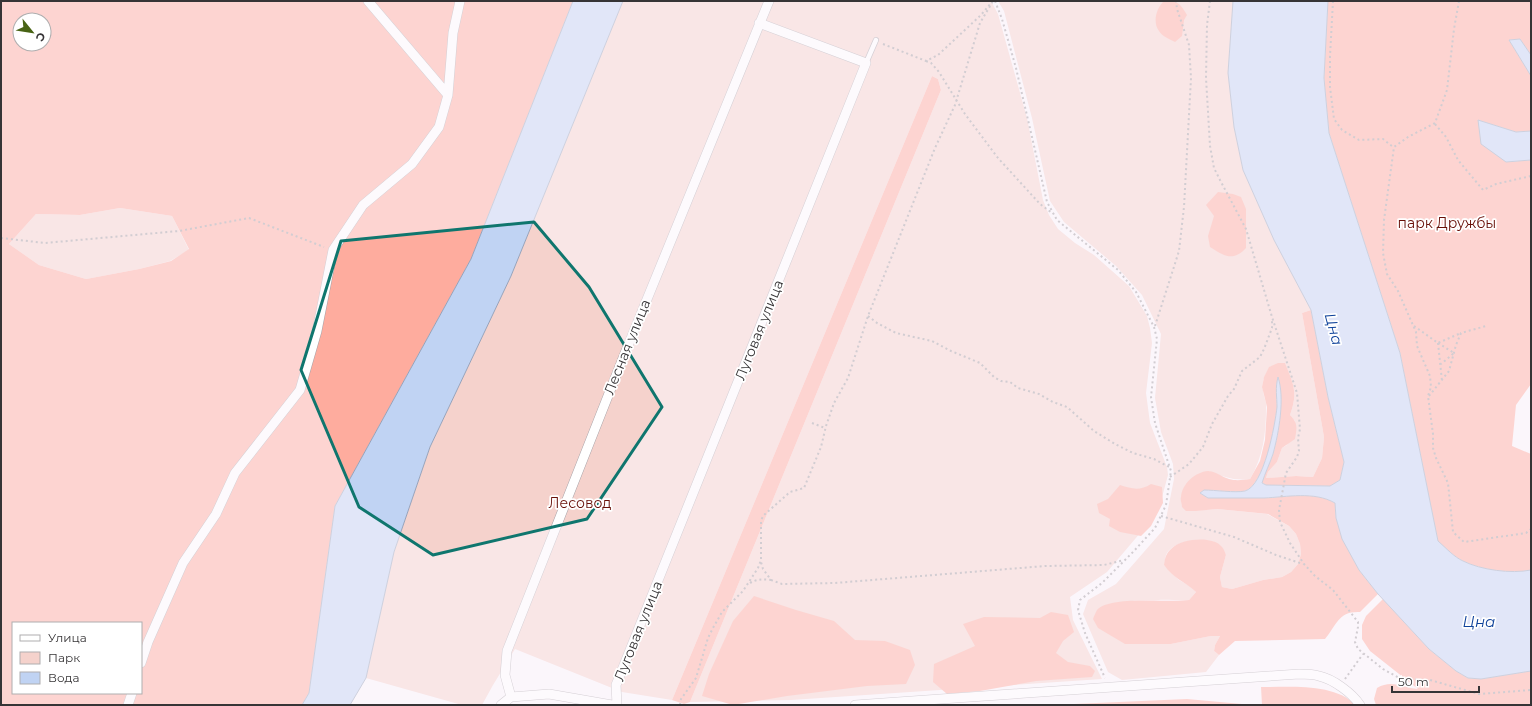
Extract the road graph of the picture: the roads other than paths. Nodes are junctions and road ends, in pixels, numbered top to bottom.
1 (368, 1) edge
2 (460, 1) edge
3 (769, 1) edge
4 (759, 23) junction
5 (876, 40) road end
6 (866, 63) junction
7 (448, 96) junction
8 (142, 660) edge
9 (132, 694) edge
10 (511, 697) junction
11 (128, 705) edge
12 (501, 705) edge
13 (612, 705) edge
14 (617, 705) edge
15 (855, 705) edge
16 (1360, 705) edge

1 - 7 street
2 - 7 street
3 - 4 street, Лесная улица
4 - 6 street
4 - 10 street, Лесная улица
5 - 6 lane
6 - 14 street, Луговая улица
7 - 8 street
9 - 11 street
10 - 12 street
10 - 13 street
15 - 16 street

